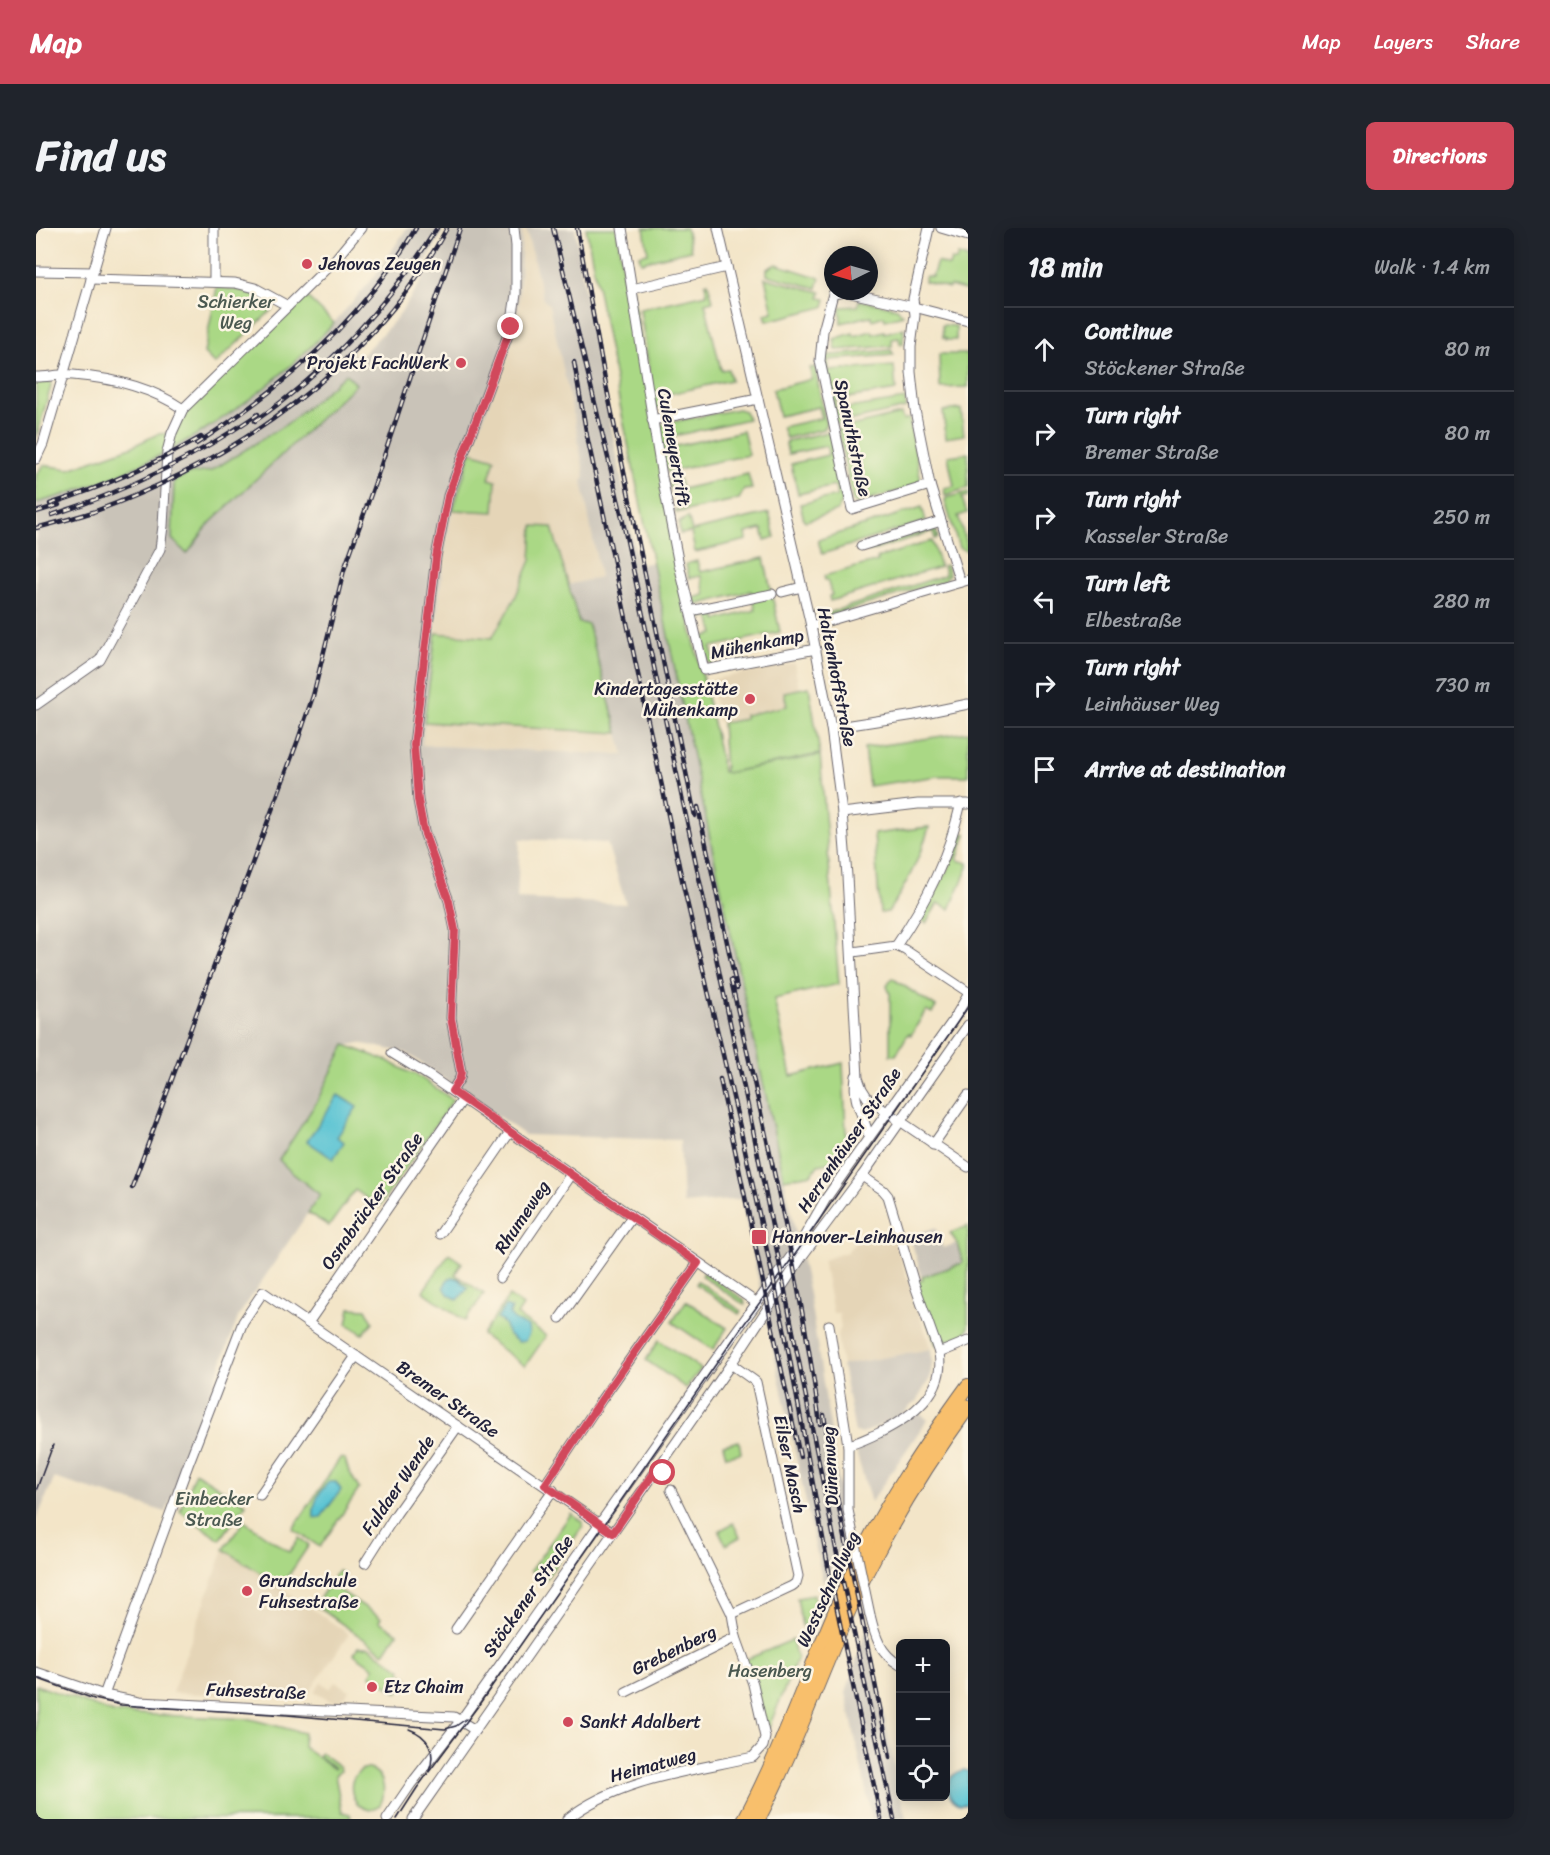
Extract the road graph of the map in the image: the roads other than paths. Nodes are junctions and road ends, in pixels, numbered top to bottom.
1 (106, 228) edge
2 (214, 228) edge
3 (361, 228) edge
4 (514, 228) edge
5 (622, 228) edge
6 (718, 228) edge
7 (929, 228) edge
8 (941, 228) edge
9 (968, 236) edge
10 (727, 267) junction
11 (36, 271) edge
12 (92, 275) junction
13 (214, 281) junction
14 (632, 289) junction
15 (288, 306) junction
16 (914, 307) junction
17 (968, 321) edge
18 (63, 376) junction
19 (36, 377) edge
20 (758, 399) junction
21 (183, 409) junction
22 (652, 420) junction
23 (37, 457) edge
24 (930, 485) junction
25 (941, 521) junction
26 (861, 546) dead end
27 (964, 581) edge
28 (802, 587) junction
29 (690, 611) junction
30 (811, 626) junction
31 (816, 649) junction
32 (704, 670) joint
33 (968, 704) edge
34 (36, 705) edge
35 (831, 728) junction
36 (965, 803) edge
37 (842, 813) junction
38 (896, 946) junction
39 (853, 951) junction
40 (968, 994) edge
41 (968, 1025) edge
42 (392, 1053) dead end
43 (857, 1071) junction
44 (452, 1091) junction
45 (968, 1095) edge
46 (463, 1099) junction
47 (887, 1113) junction
48 (900, 1122) junction
49 (510, 1132) junction
50 (869, 1137) junction
51 (933, 1145) junction
52 (968, 1167) edge
53 (571, 1174) junction
54 (862, 1176) junction
55 (632, 1218) junction
56 (440, 1234) dead end
57 (698, 1263) junction
58 (500, 1278) dead end
59 (758, 1303) junction
60 (763, 1316) joint
61 (560, 1318) dead end
62 (308, 1323) junction
63 (829, 1325) dead end
64 (968, 1341) edge
65 (939, 1353) junction
66 (356, 1356) junction
67 (731, 1364) junction
68 (968, 1386) edge
69 (968, 1407) edge
70 (458, 1426) junction
71 (848, 1445) junction
72 (658, 1467) junction
73 (665, 1478) dead end
74 (549, 1487) junction
75 (671, 1490) dead end
76 (260, 1495) dead end
77 (599, 1524) junction
78 (613, 1533) junction
79 (365, 1563) dead end
80 (796, 1583) joint
81 (732, 1614) junction
82 (456, 1629) dead end
83 (736, 1638) junction
84 (896, 1662) edge
85 (36, 1672) edge
86 (626, 1692) dead end
87 (104, 1695) junction
88 (461, 1720) junction
89 (475, 1730) junction
90 (387, 1819) edge
91 (413, 1819) edge
92 (567, 1819) edge
93 (745, 1819) edge
94 (758, 1819) edge

1 - 12 street
2 - 13 street
3 - 15 street
4 - 44 street
5 - 14 street, Culemeyertrift
6 - 10 street, Haltenhoffstraße
7 - 16 street
8 - 9 street
10 - 14 street
10 - 20 street, Haltenhoffstraße
11 - 12 street
12 - 13 street
12 - 18 street
13 - 15 street
14 - 22 street, Culemeyertrift
15 - 21 street
16 - 17 street
16 - 24 street
16 - 24 street, Spanuthstraße
18 - 19 street
18 - 21 street
18 - 23 street
20 - 22 street
20 - 28 street, Haltenhoffstraße
21 - 34 street
22 - 29 street, Culemeyertrift
24 - 25 street
25 - 26 street
25 - 27 street
27 - 30 street
28 - 29 street
28 - 30 street, Haltenhoffstraße
29 - 32 street, Culemeyertrift
30 - 31 street, Haltenhoffstraße
31 - 32 street, Mühenkamp
31 - 35 street, Haltenhoffstraße
33 - 35 street
35 - 37 street, Haltenhoffstraße
36 - 37 street
36 - 38 street
37 - 39 street, Haltenhoffstraße
38 - 39 street
38 - 40 street
39 - 43 street, Haltenhoffstraße
40 - 47 street, Herrenhäuser Straße
41 - 48 street, Herrenhäuser Straße
42 - 44 street
43 - 47 street, Haltenhoffstraße
43 - 50 street
44 - 46 street
45 - 51 street
46 - 49 street
46 - 62 street, Osnabrücker Straße
47 - 48 street, Haltenhoffstraße
47 - 50 street, Herrenhäuser Straße
48 - 51 street, Haltenhoffstraße
48 - 54 street, Herrenhäuser Straße
49 - 53 street
49 - 56 street
50 - 59 street, Herrenhäuser Straße
51 - 52 street, Haltenhoffstraße
53 - 55 street
53 - 58 street, Rhumeweg
54 - 60 street, Herrenhäuser Straße
54 - 65 street
55 - 57 street
55 - 61 street
57 - 59 street
57 - 74 street
59 - 77 street, Stöckener Straße
60 - 67 street, Stöckener Straße
62 - 66 street, Bremer Straße
62 - 87 street, Bremer Straße
63 - 71 street, Dünenweg
64 - 65 street
65 - 71 street
66 - 70 street, Bremer Straße
66 - 76 street
67 - 72 street, Stöckener Straße
67 - 80 street, Eilser Masch
68 - 93 highway, Westschnellweg
69 - 94 highway, Westschnellweg
70 - 74 street, Bremer Straße
70 - 79 street, Fuldaer Wende
71 - 84 street, Dünenweg, bridge
72 - 73 street
72 - 78 street, Stöckener Straße
74 - 77 street, Bremer Straße
74 - 82 street
75 - 81 street
77 - 78 street, Bremer Straße
77 - 88 street, Stöckener Straße
78 - 89 street, Stöckener Straße
80 - 81 street, Grebenberg
81 - 83 street
83 - 86 street, Grebenberg
83 - 92 street, Heimatweg
85 - 87 street, Fuhsestraße
87 - 88 street, Fuhsestraße
88 - 89 street, Fuhsestraße
88 - 90 street, Stöckener Straße
89 - 91 street, Stöckener Straße

